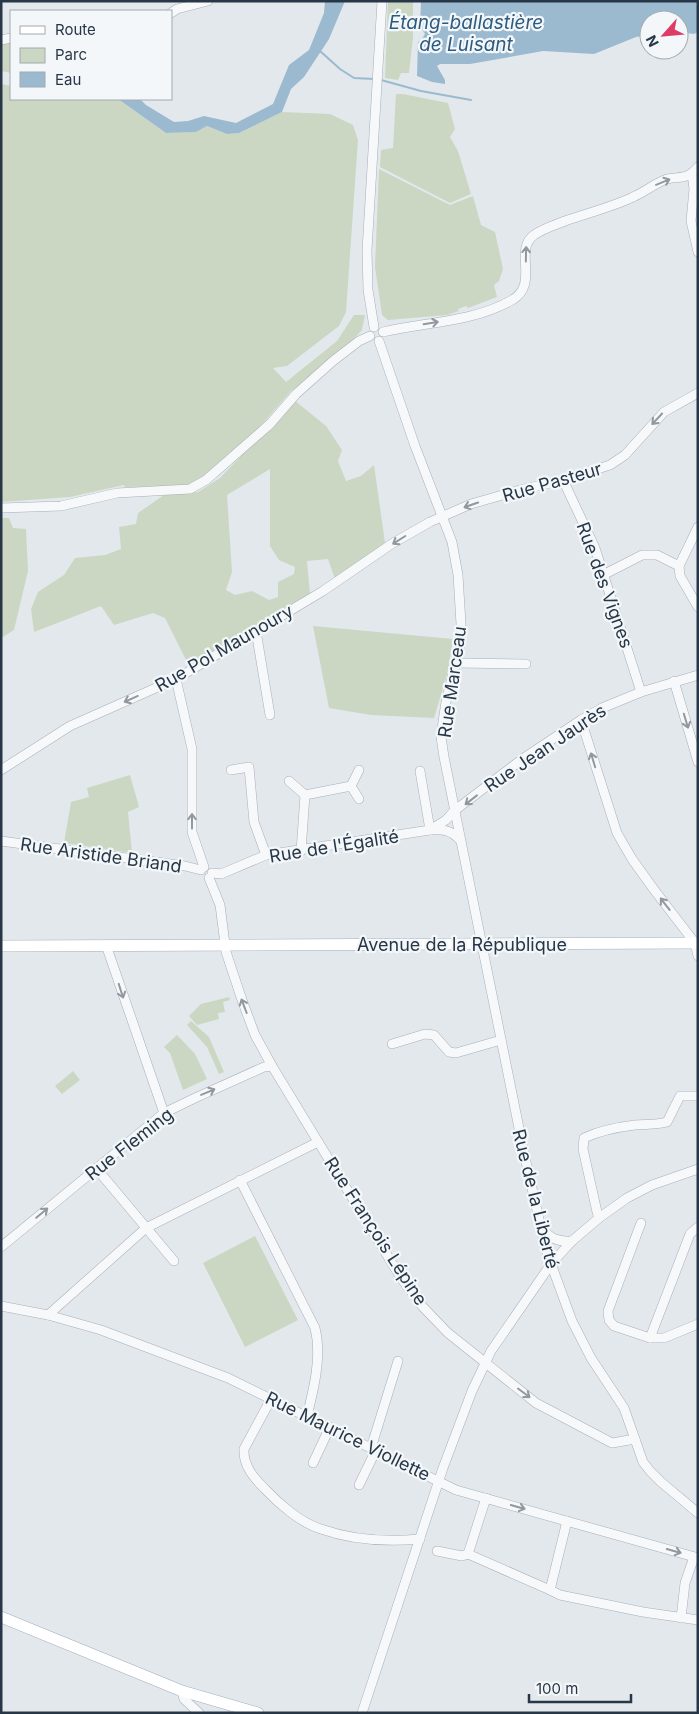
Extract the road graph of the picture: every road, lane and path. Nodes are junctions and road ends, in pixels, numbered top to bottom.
1 (208, 1) edge
2 (382, 1) edge
3 (172, 12) edge
4 (695, 171) edge
5 (698, 252) edge
6 (372, 332) junction
7 (383, 332) junction
8 (379, 341) junction
9 (698, 393) edge
10 (563, 480) junction
11 (1, 508) edge
12 (442, 516) junction
13 (698, 527) edge
14 (680, 566) junction
15 (603, 575) junction
16 (698, 607) edge
17 (256, 631) junction
18 (456, 663) junction
19 (526, 664) dead end
20 (698, 675) edge
21 (176, 679) junction
22 (674, 681) junction
23 (641, 692) junction
24 (270, 715) dead end
25 (581, 720) junction
26 (698, 762) edge
27 (1, 770) edge
28 (231, 770) dead end
29 (359, 770) dead end
30 (420, 771) dead end
31 (289, 781) dead end
32 (351, 786) junction
33 (305, 795) junction
34 (359, 799) dead end
35 (454, 811) junction
36 (430, 830) junction
37 (460, 840) junction
38 (1, 841) edge
39 (301, 851) junction
40 (266, 855) junction
41 (203, 869) junction
42 (210, 875) junction
43 (696, 943) edge
44 (483, 944) junction
45 (106, 945) junction
46 (225, 945) junction
47 (1, 946) edge
48 (698, 956) edge
49 (501, 1040) junction
50 (392, 1044) dead end
51 (272, 1066) junction
52 (698, 1096) edge
53 (164, 1113) junction
54 (318, 1142) junction
55 (96, 1168) junction
56 (698, 1169) edge
57 (240, 1180) junction
58 (599, 1218) junction
59 (641, 1223) dead end
60 (540, 1226) junction
61 (698, 1227) edge
62 (146, 1228) junction
63 (572, 1240) junction
64 (2, 1244) edge
65 (174, 1261) dead end
66 (551, 1264) junction
67 (1, 1306) edge
68 (48, 1315) junction
69 (698, 1324) edge
70 (650, 1338) junction
71 (398, 1361) dead end
72 (485, 1364) junction
73 (271, 1399) junction
74 (308, 1416) junction
75 (330, 1427) junction
76 (634, 1439) junction
77 (373, 1449) junction
78 (313, 1463) dead end
79 (439, 1480) junction
80 (359, 1485) dead end
81 (486, 1498) junction
82 (698, 1513) edge
83 (567, 1521) junction
84 (420, 1539) junction
85 (437, 1551) dead end
86 (468, 1554) junction
87 (696, 1557) edge
88 (550, 1590) junction
89 (1, 1617) edge
90 (681, 1618) junction
91 (698, 1620) edge
92 (182, 1692) junction
93 (199, 1713) edge
94 (258, 1713) edge
95 (362, 1713) edge

1 - 3 street
2 - 6 street
4 - 5 street
7 -> 4 street
6 - 7 street
6 - 8 street
6 - 11 street
7 - 8 street
8 - 12 street, Rue Marceau
9 -> 10 street, Rue Pasteur
10 -> 12 street, Rue Pasteur
10 - 15 street, Rue des Vignes
12 -> 17 street, Rue Pol Maunoury
12 - 18 street, Rue Marceau
13 - 14 street
14 - 15 street
14 - 16 street
15 - 23 street, Rue des Vignes
17 - 21 street, Rue Pol Maunoury
17 - 24 street
18 - 19 street
18 - 35 street, Rue Marceau
20 - 22 street, Rue Jean Jaurès
21 -> 27 street, Rue Pol Maunoury
41 -> 21 street
22 - 23 street, Rue Jean Jaurès
22 -> 26 street
23 - 25 street, Rue Jean Jaurès
25 -> 35 street, Rue Jean Jaurès
43 -> 25 street
28 - 40 street
29 - 32 street
30 - 36 street
31 - 33 street
32 - 33 street
32 - 34 street
33 - 39 street
35 - 36 street, Rue de l'Égalité
35 - 37 street, Rue Marceau
36 - 37 street, Rue de l'Égalité
36 - 39 street, Rue de l'Égalité
37 - 44 street, Rue Marceau
38 - 41 street, Rue Aristide Briand
39 - 40 street, Rue de l'Égalité
40 - 42 street, Rue de l'Égalité
41 - 42 street
42 - 46 street, Rue François Lépine
43 - 44 main road, Avenue de la République
43 - 48 street
44 - 46 main road, Avenue de la République
44 - 49 street, Rue de la Liberté
45 - 46 main road, Avenue de la République
45 - 47 main road, Avenue de la République
45 -> 53 street
51 -> 46 street, Rue François Lépine
49 - 50 street
49 - 60 street, Rue de la Liberté
53 -> 51 street, Rue Fleming
51 - 54 street, Rue François Lépine
52 - 58 street
53 - 55 street, Rue Fleming
54 - 57 street
54 - 72 street, Rue François Lépine
55 - 62 street
64 -> 55 street, Rue Fleming
56 - 58 street
57 - 62 street
57 - 74 street
58 - 63 street
59 - 70 street
60 - 63 street
60 - 66 street, Rue de la Liberté
61 - 70 street
62 - 65 street
62 - 68 street
63 - 66 street
66 - 72 street
66 - 76 street, Rue de la Liberté
67 - 68 street, Rue Maurice Viollette
68 - 73 street, Rue Maurice Viollette
69 - 70 street
71 - 77 street
72 -> 76 street, Rue François Lépine
72 - 79 street
73 - 74 street, Rue Maurice Viollette
73 - 84 street
74 - 75 street, Rue Maurice Viollette
75 - 77 street, Rue Maurice Viollette
75 - 78 street
76 - 82 street
77 - 79 street, Rue Maurice Viollette
77 - 80 street
79 - 81 street, Rue Maurice Viollette
79 - 84 street
81 -> 83 street, Rue Maurice Viollette
81 - 86 street
83 -> 87 street, Rue Maurice Viollette
83 - 88 street
84 - 95 street
85 - 86 street
86 - 88 street
87 - 90 street
88 - 90 street
89 - 92 main road
90 - 91 street
92 - 93 street
92 - 94 main road

